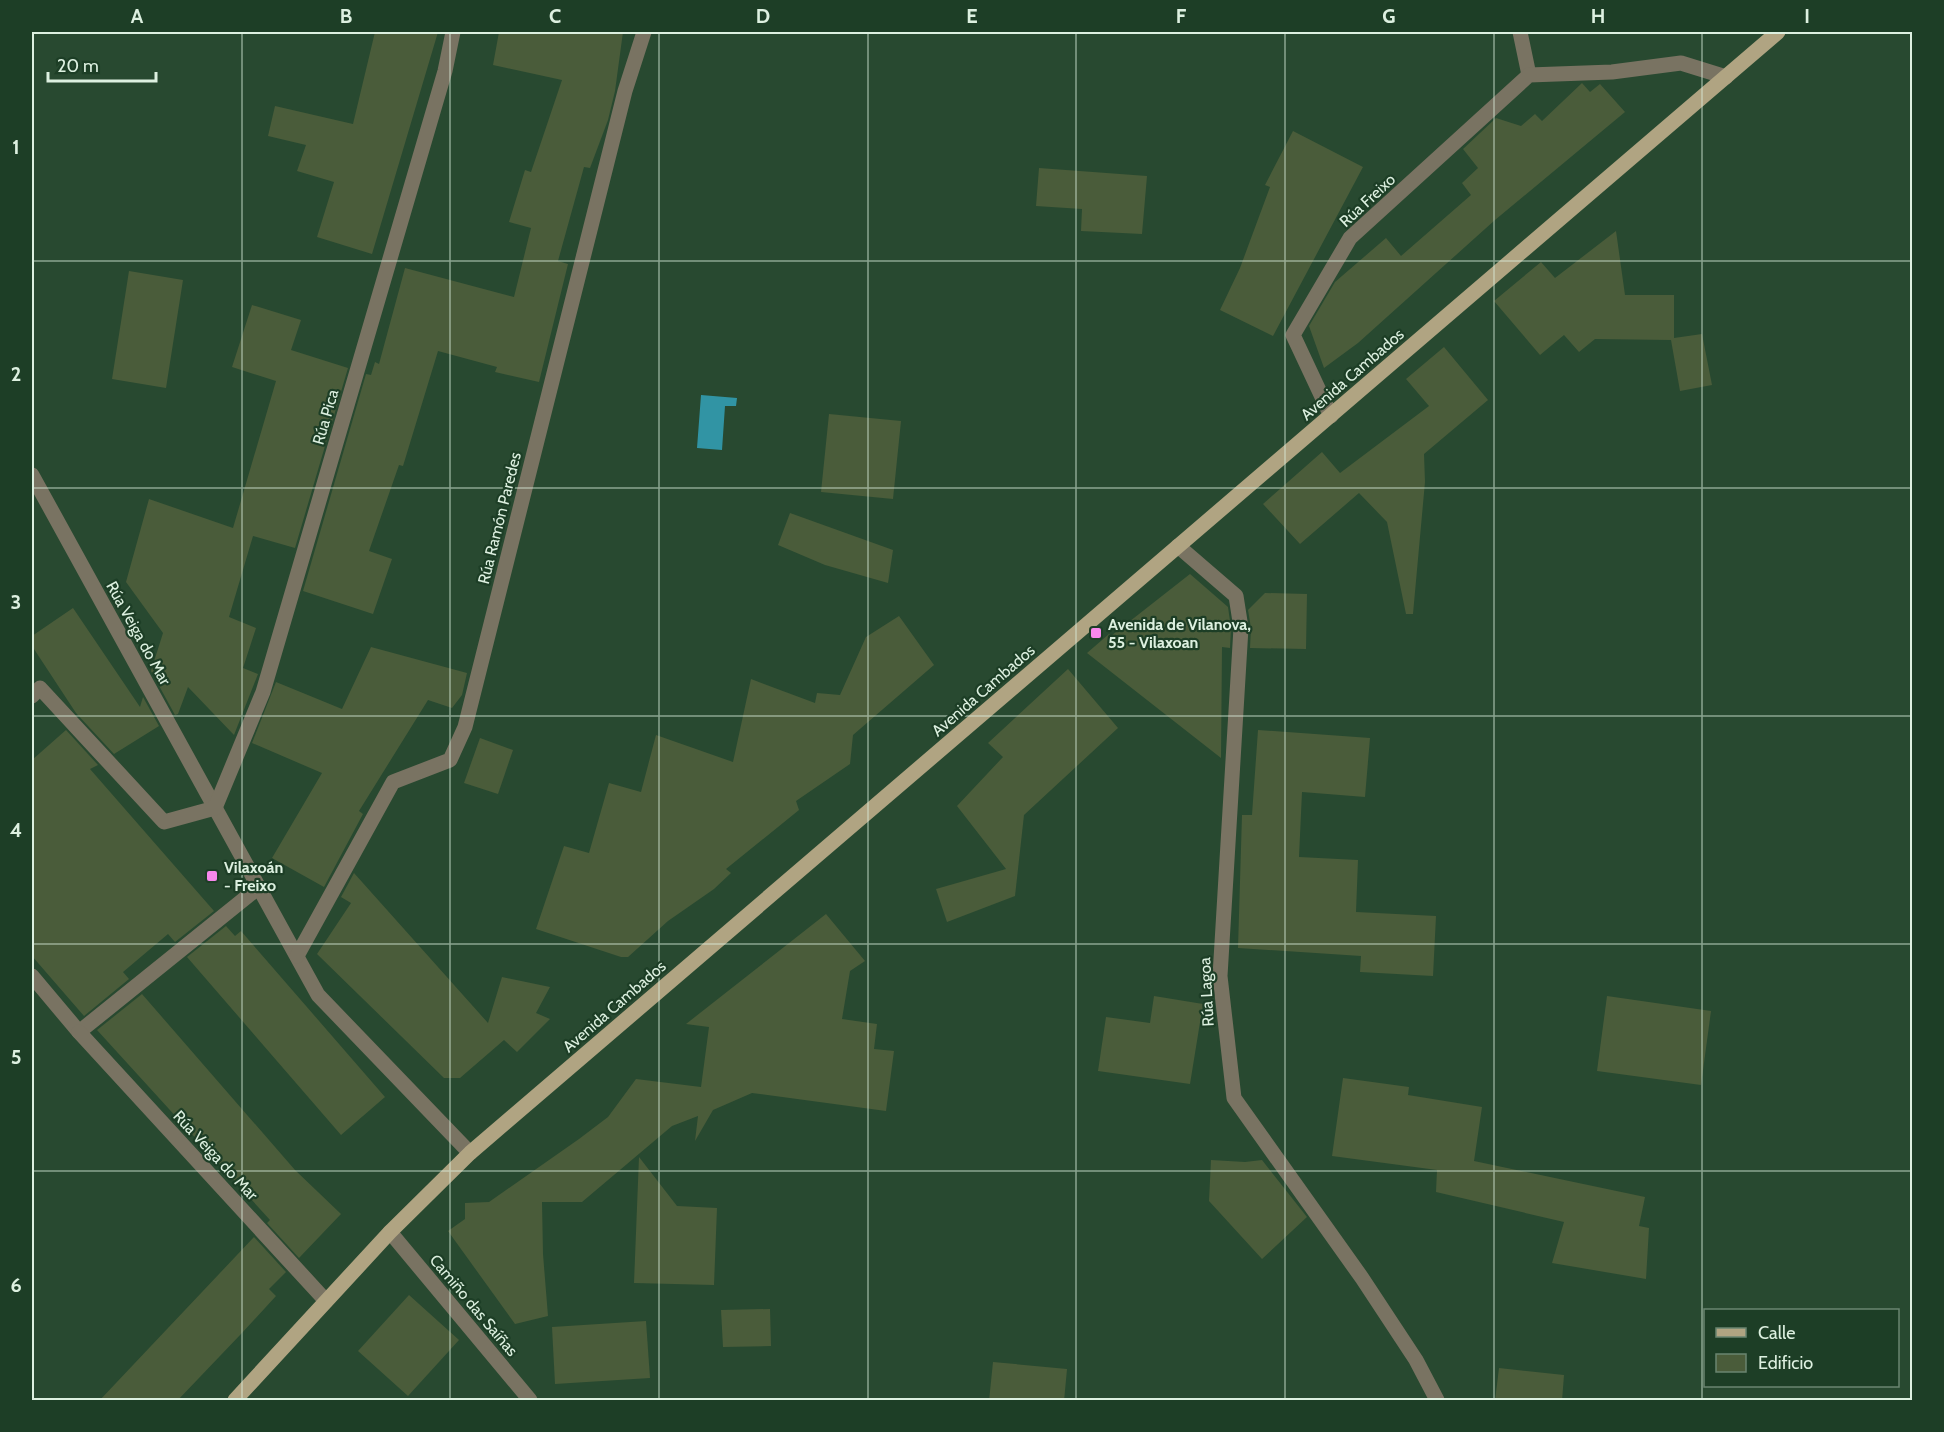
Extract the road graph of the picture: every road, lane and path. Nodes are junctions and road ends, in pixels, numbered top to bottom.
1 (453, 32) edge
2 (644, 32) edge
3 (1520, 32) edge
4 (1778, 32) edge
5 (1529, 75) junction
6 (1726, 77) junction
7 (1331, 416) junction
8 (32, 475) edge
9 (1178, 546) junction
10 (32, 696) edge
11 (215, 808) junction
12 (259, 887) junction
13 (297, 956) junction
14 (32, 976) edge
15 (78, 1032) junction
16 (470, 1153) junction
17 (390, 1232) junction
18 (326, 1301) junction
19 (235, 1401) edge
20 (530, 1401) edge
21 (1437, 1401) edge

1 - 11 street, Rúa Pica
2 - 13 street, Rúa Ramón Paredes
3 - 5 street
4 - 6 main road, Avenida Cambados
5 - 6 street
5 - 7 street, Rúa Freixo
6 - 7 main road, Avenida Cambados
7 - 9 main road, Avenida Cambados
8 - 11 street, Rúa Veiga do Mar
9 - 16 main road, Avenida Cambados
9 - 21 street, Rúa Lagoa
10 - 11 street
11 - 12 street, Rúa Veiga do Mar
12 - 13 street, Rúa Veiga do Mar
12 - 15 street
13 - 16 street, Rúa Veiga do Mar
14 - 15 street, Rúa Veiga do Mar
15 - 18 street, Rúa Veiga do Mar
16 - 17 main road, Avenida Cambados
17 - 18 main road, Avenida Cambados
17 - 20 street, Camiño das Saíñas
18 - 19 main road, Avenida Cambados

